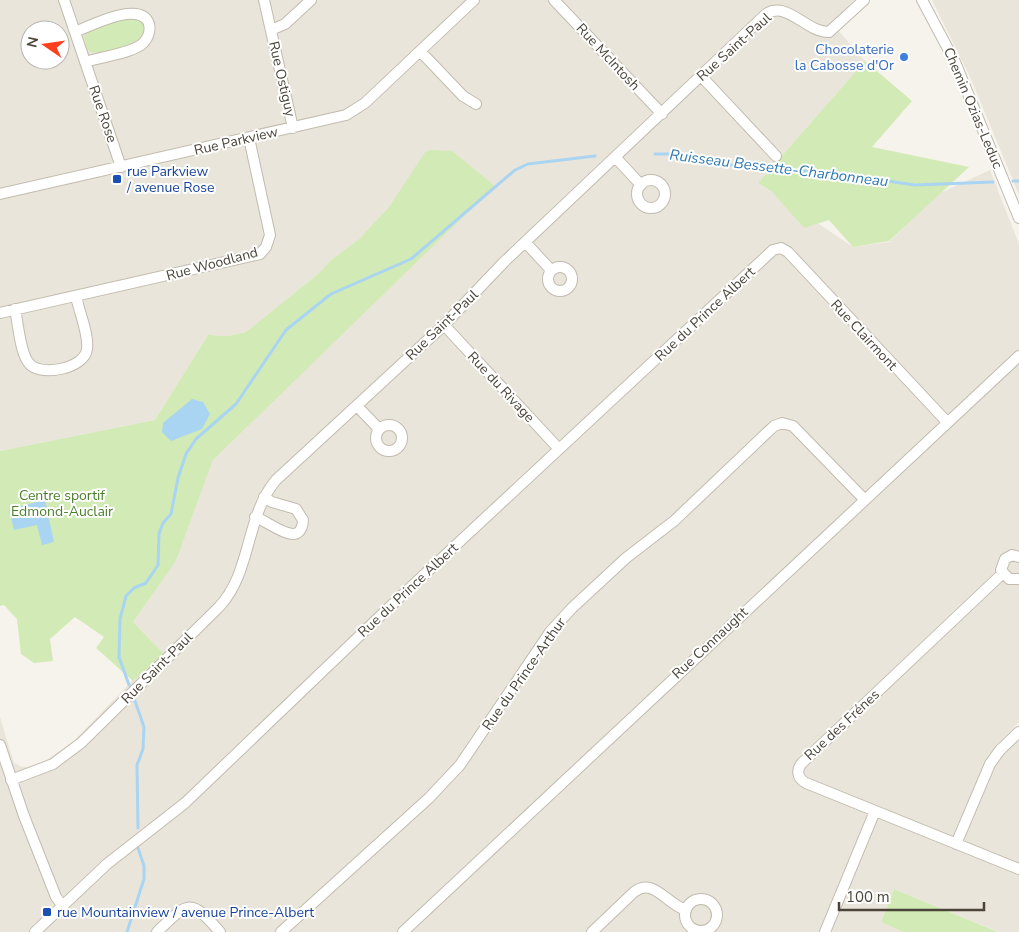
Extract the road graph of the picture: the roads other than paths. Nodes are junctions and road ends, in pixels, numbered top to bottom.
1 (64, 0) edge
2 (264, 0) edge
3 (311, 0) edge
4 (474, 0) edge
5 (554, 0) edge
6 (864, 0) edge
7 (922, 0) edge
8 (271, 30) junction
9 (75, 32) junction
10 (420, 51) junction
11 (85, 62) junction
12 (701, 76) junction
13 (476, 104) dead end
14 (662, 114) junction
15 (293, 128) junction
16 (249, 138) junction
17 (776, 156) dead end
18 (616, 158) junction
19 (121, 167) junction
20 (641, 185) dead end
21 (0, 194) edge
22 (1019, 218) edge
23 (525, 242) junction
24 (781, 248) joint
25 (551, 270) dead end
26 (76, 296) junction
27 (15, 309) junction
28 (0, 313) edge
29 (444, 325) junction
30 (1019, 356) edge
31 (357, 406) junction
32 (947, 422) junction
33 (379, 429) dead end
34 (559, 449) junction
35 (264, 497) junction
36 (864, 499) junction
37 (255, 517) junction
38 (1019, 557) edge
39 (1002, 574) junction
40 (1019, 579) edge
41 (1019, 732) edge
42 (0, 745) edge
43 (12, 780) junction
44 (875, 811) junction
45 (956, 844) junction
46 (1019, 869) edge
47 (62, 905) junction
48 (686, 910) dead end
49 (35, 932) edge
50 (158, 932) edge
51 (220, 932) edge
52 (281, 932) edge
53 (403, 932) edge
54 (592, 932) edge
55 (825, 932) edge

1 - 9 street, Rue Rose
2 - 8 street, Rue Ostiguy
3 - 8 street, Rue Ostiguy
4 - 10 street, Rue Parkview
5 - 14 street, Rue McIntosh
6 - 12 street, Rue Saint-Paul
7 - 22 street, Chemin Ozias-Leduc
8 - 15 street, Rue Ostiguy
9 - 11 street, Rue Rose
9 - 11 street
10 - 13 street
10 - 15 street, Rue Parkview
11 - 19 street, Rue Rose
12 - 14 street, Rue Saint-Paul
12 - 17 street
14 - 18 street, Rue Saint-Paul
15 - 16 street, Rue Parkview
16 - 19 street, Rue Parkview
16 - 26 street, Rue Woodland
18 - 20 street
18 - 23 street, Rue Saint-Paul
19 - 21 street, Rue Parkview
23 - 25 street
23 - 29 street, Rue Saint-Paul
24 - 32 street, Rue Clairmont
24 - 34 street, Rue du Prince Albert
26 - 27 street, Rue Woodland
26 - 27 street
27 - 28 street, Rue Woodland
29 - 31 street, Rue Saint-Paul
29 - 34 street, Rue du Rivage
30 - 32 street, Rue Connaught
31 - 33 street
31 - 35 street, Rue Saint-Paul
32 - 36 street, Rue Connaught
34 - 47 street, Rue du Prince Albert
35 - 37 street, Rue Saint-Paul
35 - 37 street
36 - 52 street, Rue du Prince-Arthur
36 - 53 street, Rue Connaught
37 - 43 street, Rue Saint-Paul
38 - 39 street, Rue des Frénes
39 - 40 street
39 - 44 street, Rue des Frénes
41 - 45 street
42 - 43 street
43 - 47 street
44 - 45 street, Rue des Frénes
44 - 55 street
45 - 46 street, Rue des Frénes
47 - 49 street, Rue du Prince Albert
48 - 54 street
50 - 51 street

